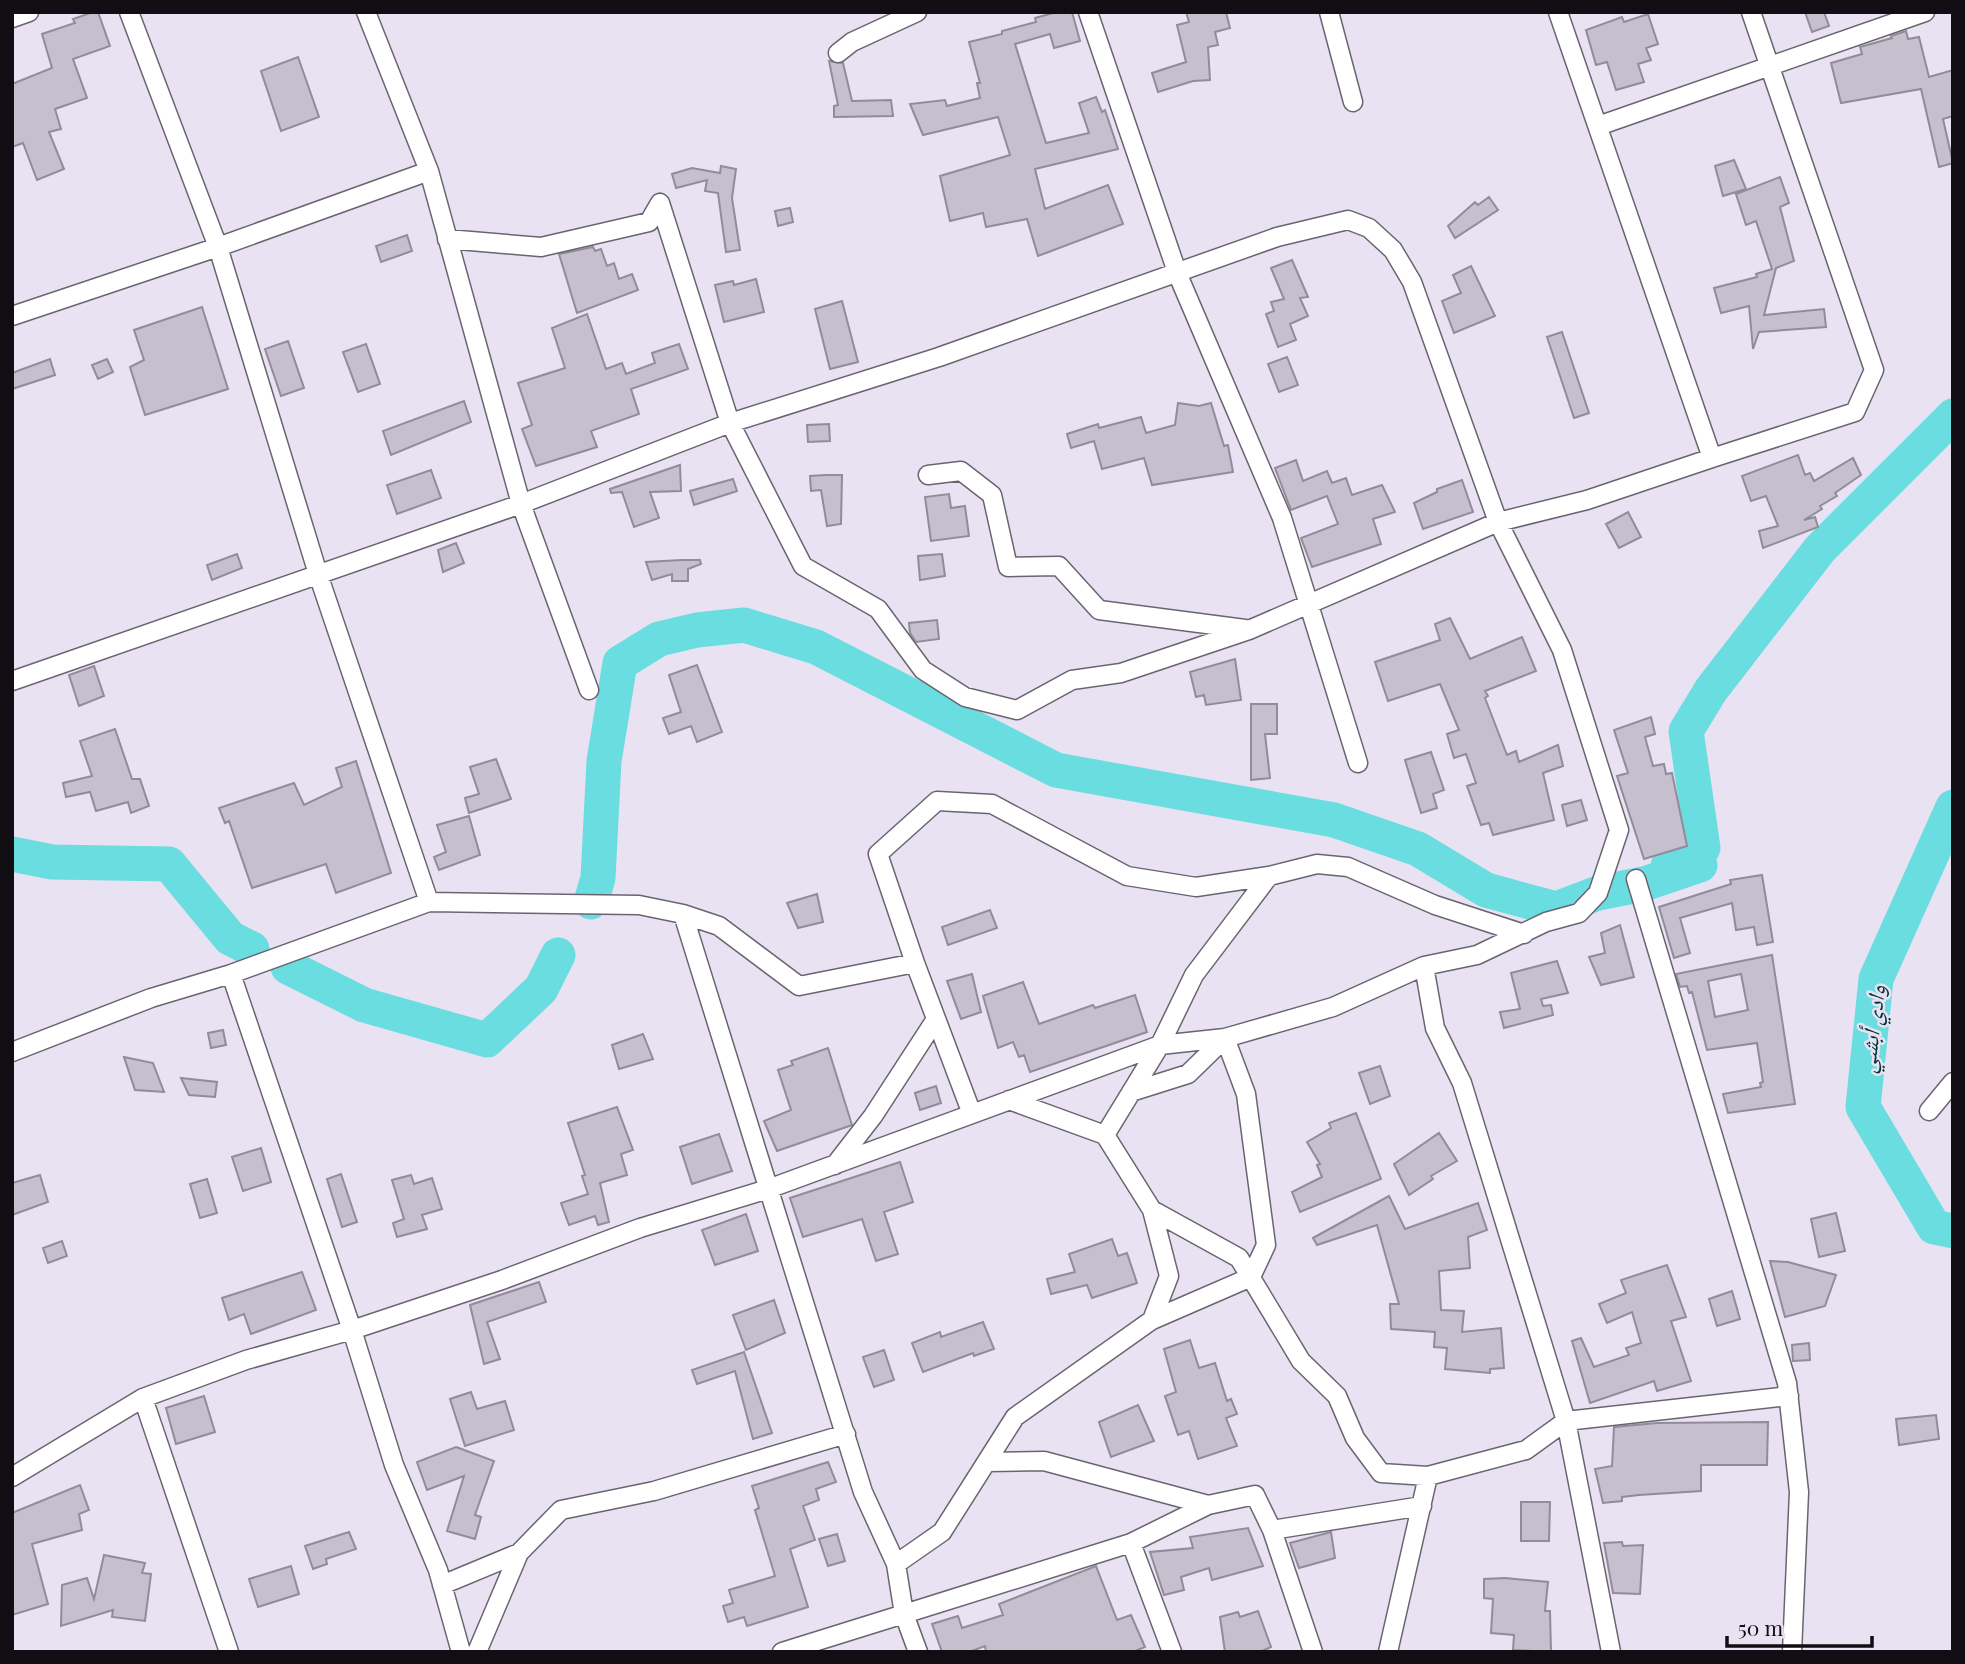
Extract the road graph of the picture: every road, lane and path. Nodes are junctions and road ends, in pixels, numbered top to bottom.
1 (29, 12) edge
2 (129, 12) edge
3 (366, 12) edge
4 (917, 12) edge
5 (1088, 12) edge
6 (1329, 12) edge
7 (1558, 12) edge
8 (1751, 12) edge
9 (1925, 12) edge
10 (12, 18) edge
11 (838, 53) dead end
12 (1770, 66) junction
13 (1353, 102) dead end
14 (1598, 126) junction
15 (429, 171) junction
16 (447, 239) junction
17 (218, 247) junction
18 (1178, 275) junction
19 (12, 316) edge
20 (730, 423) junction
21 (1712, 458) junction
22 (928, 475) dead end
23 (521, 504) junction
24 (1498, 522) junction
25 (318, 575) junction
26 (1308, 602) junction
27 (1249, 630) junction
28 (12, 681) edge
29 (589, 690) dead end
30 (1357, 763) dead end
31 (1269, 876) junction
32 (1636, 879) dead end
33 (429, 902) junction
34 (683, 914) junction
35 (1524, 934) junction
36 (915, 963) junction
37 (1424, 965) junction
38 (231, 974) junction
39 (936, 1019) junction
40 (1225, 1038) junction
41 (1160, 1045) junction
42 (12, 1052) edge
43 (1953, 1082) edge
44 (1131, 1092) junction
45 (1009, 1100) junction
46 (1929, 1111) dead end
47 (972, 1114) junction
48 (1105, 1135) junction
49 (835, 1165) junction
50 (768, 1189) junction
51 (1152, 1210) junction
52 (1251, 1277) junction
53 (1152, 1320) junction
54 (352, 1330) junction
55 (1789, 1396) junction
56 (143, 1398) junction
57 (1566, 1421) junction
58 (846, 1434) junction
59 (987, 1462) junction
60 (1428, 1476) junction
61 (12, 1477) edge
62 (1208, 1505) junction
63 (1422, 1506) junction
64 (1272, 1530) junction
65 (1131, 1544) junction
66 (519, 1553) junction
67 (896, 1564) junction
68 (442, 1585) junction
69 (904, 1614) junction
70 (229, 1652) edge
71 (461, 1652) edge
72 (477, 1652) edge
73 (782, 1652) edge
74 (918, 1652) edge
75 (1172, 1652) edge
76 (1313, 1652) edge
77 (1388, 1652) edge
78 (1611, 1652) edge
79 (1791, 1652) edge

1 - 10 street
2 - 17 street
3 - 15 street
4 - 11 street
5 - 18 street
6 - 13 street
7 - 14 street
8 - 12 street
9 - 12 street
12 - 14 street
12 - 21 street
14 - 21 street
15 - 16 street
15 - 17 street
16 - 20 street
16 - 23 street
17 - 19 street
17 - 25 street
18 - 20 street
18 - 24 street
18 - 26 street
20 - 23 street
20 - 27 street
21 - 24 street
22 - 27 street
23 - 25 street
23 - 29 street
24 - 26 street
24 - 35 street
25 - 28 street
25 - 33 street
26 - 27 street
26 - 30 street
31 - 35 street
31 - 36 street
31 - 41 street
32 - 55 street
33 - 34 street
33 - 38 street
34 - 36 street
34 - 50 street
35 - 37 street
36 - 39 street
37 - 40 street
37 - 57 street
38 - 42 street
38 - 54 street
39 - 47 street
39 - 49 street
40 - 41 street
40 - 44 street
40 - 52 street
41 - 44 street
41 - 45 street
43 - 46 street
44 - 48 street
45 - 47 street
45 - 48 street
47 - 49 street
48 - 51 street
49 - 50 street
50 - 54 street
50 - 58 street
51 - 52 street
51 - 53 street
52 - 53 street
52 - 60 street
53 - 59 street
54 - 56 street
54 - 68 street
55 - 57 street
55 - 79 street
56 - 61 street
56 - 70 street
57 - 60 street
57 - 78 street
58 - 66 street
58 - 67 street
59 - 62 street
59 - 67 street
60 - 63 street
62 - 64 street
62 - 65 street
63 - 64 street
63 - 77 street
64 - 76 street
65 - 69 street
65 - 75 street
66 - 68 street
66 - 72 street
67 - 69 street
68 - 71 street
69 - 73 street
69 - 74 street

